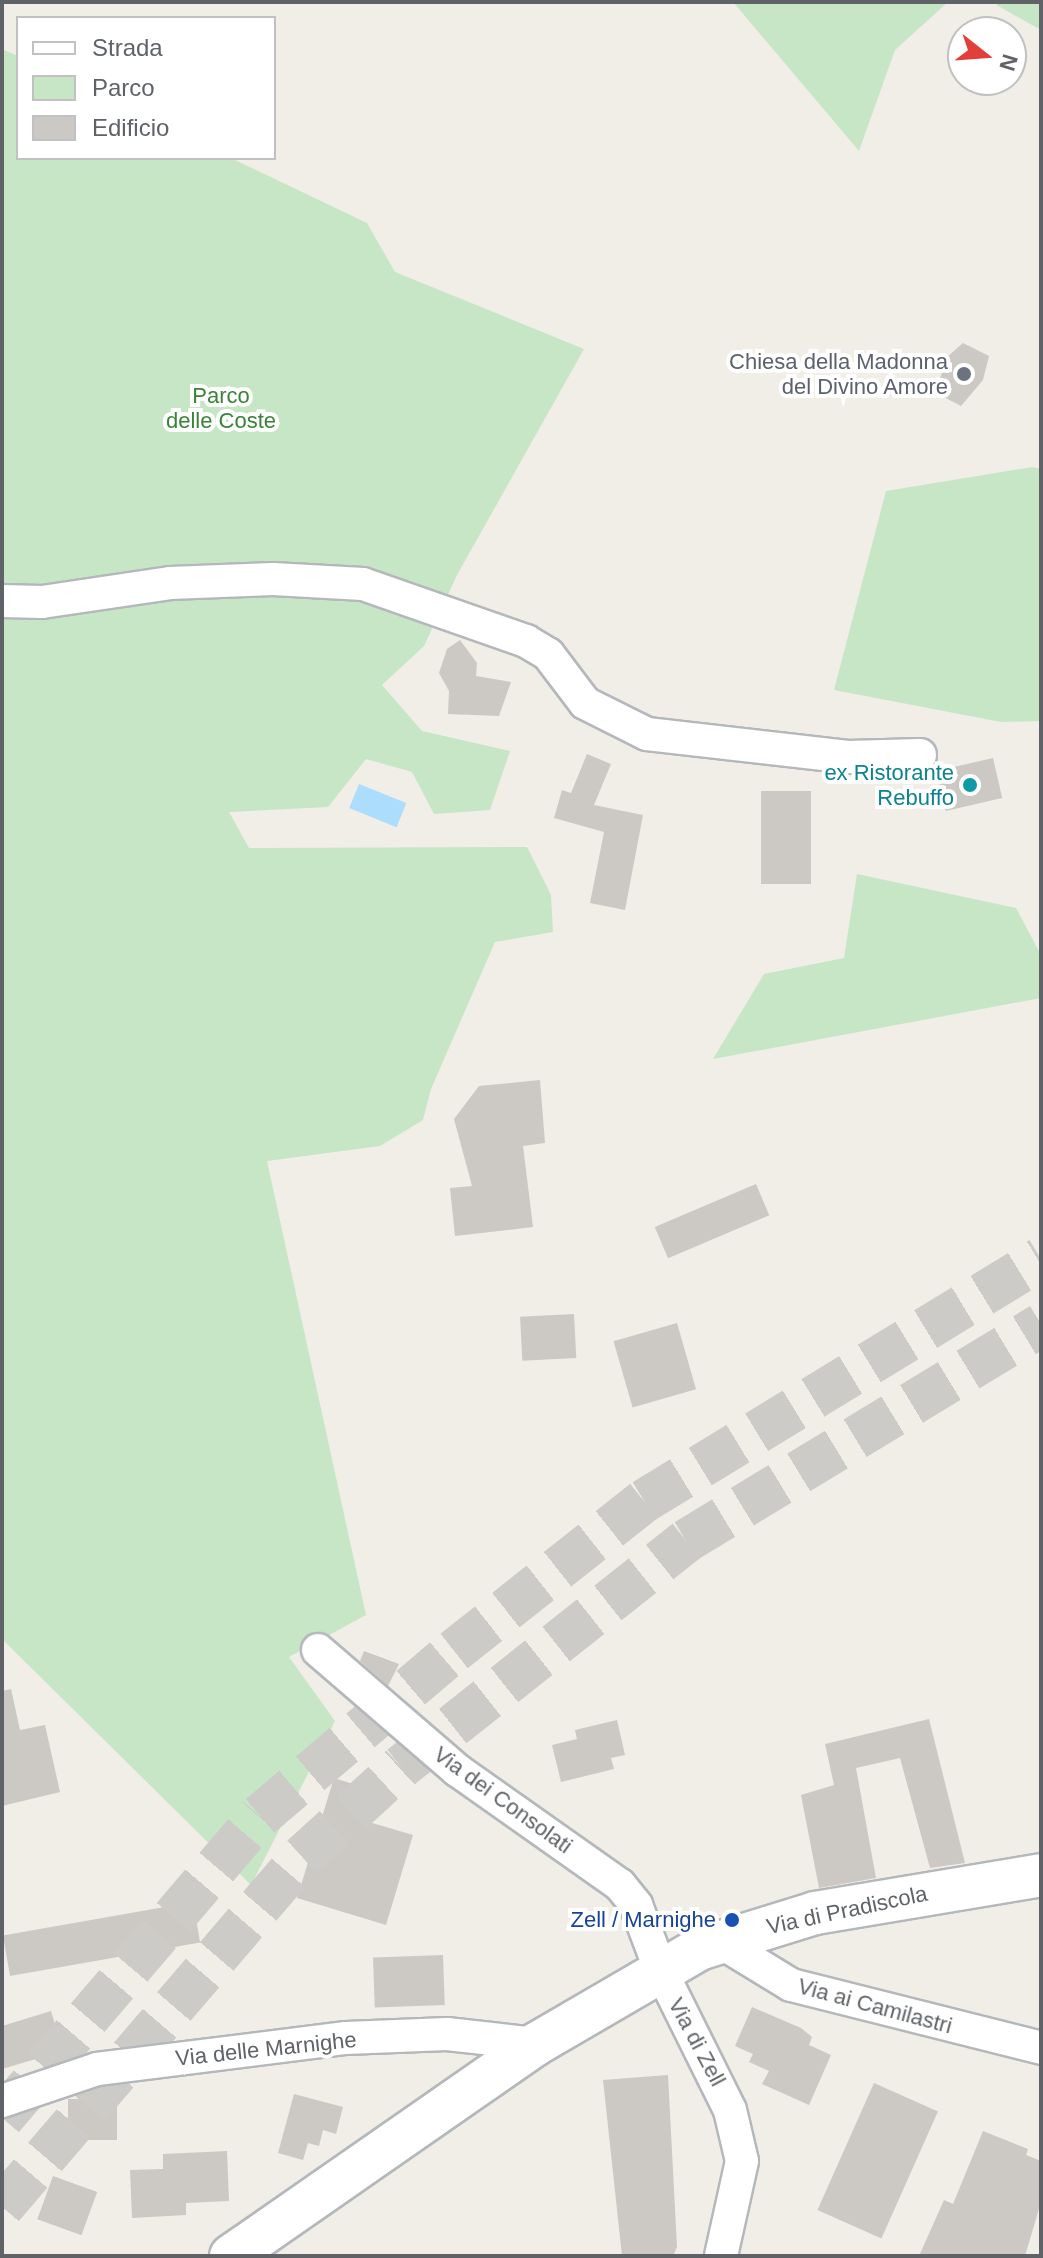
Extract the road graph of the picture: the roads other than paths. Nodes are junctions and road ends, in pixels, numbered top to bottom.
1 (2, 601) edge
2 (920, 755) dead end
3 (318, 1650) dead end
4 (1041, 1875) edge
5 (719, 1941) junction
6 (660, 1969) junction
7 (536, 2044) junction
8 (1041, 2048) edge
9 (2, 2101) edge
10 (231, 2256) edge
11 (721, 2256) edge

1 - 2 street
3 - 6 street, Via dei Consolati
4 - 5 street, Via di Pradiscola
5 - 6 street, Via di Pradiscola
5 - 8 street, Via ai Camilastri
6 - 7 street
6 - 11 street, Via di Zell
7 - 9 street, Via delle Marnighe
7 - 10 street

